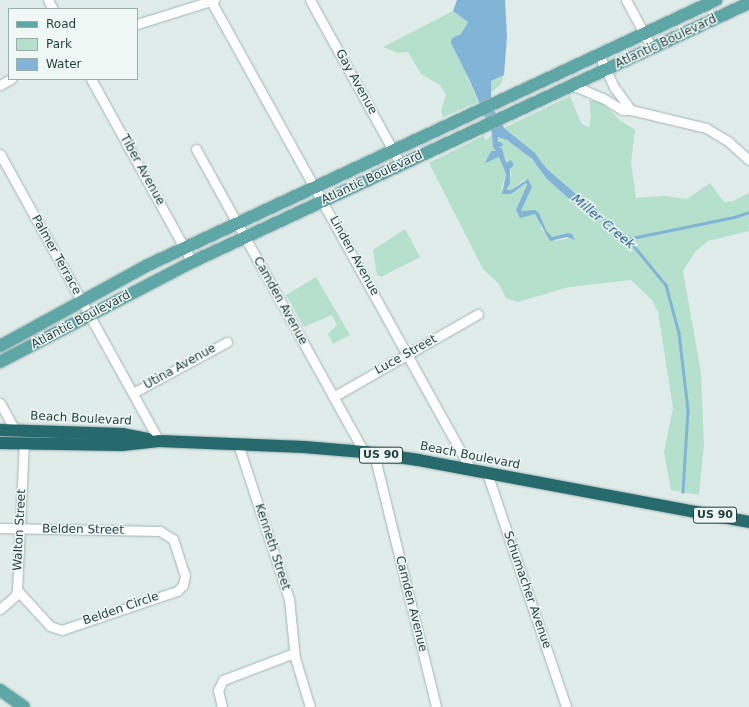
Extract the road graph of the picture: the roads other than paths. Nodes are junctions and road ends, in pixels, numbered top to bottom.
1 (213, 0) edge
2 (310, 0) edge
3 (626, 0) edge
4 (716, 0) edge
5 (749, 3) edge
6 (138, 24) edge
7 (644, 34) junction
8 (652, 48) junction
9 (599, 55) junction
10 (606, 70) junction
11 (10, 80) edge
12 (92, 80) edge
13 (0, 85) edge
14 (572, 85) junction
15 (631, 110) junction
16 (196, 149) dead end
17 (394, 150) junction
18 (0, 154) edge
19 (749, 160) edge
20 (401, 165) junction
21 (315, 187) junction
22 (323, 201) junction
23 (237, 223) junction
24 (245, 238) junction
25 (185, 248) junction
26 (192, 262) junction
27 (81, 300) junction
28 (478, 314) dead end
29 (89, 315) junction
30 (227, 342) dead end
31 (0, 346) edge
32 (408, 354) junction
33 (0, 362) edge
34 (133, 393) junction
35 (333, 396) junction
36 (0, 404) edge
37 (0, 430) edge
38 (15, 430) junction
39 (159, 441) junction
40 (0, 443) edge
41 (24, 443) junction
42 (238, 444) junction
43 (369, 453) junction
44 (471, 470) junction
45 (487, 473) junction
46 (749, 522) edge
47 (0, 528) edge
48 (21, 529) junction
49 (166, 532) joint
50 (17, 590) junction
51 (0, 609) edge
52 (294, 653) junction
53 (1, 693) edge
54 (24, 707) edge
55 (222, 707) edge
56 (310, 707) edge
57 (436, 707) edge
58 (566, 707) edge

1 - 6 street
1 - 21 street, Linden Avenue
2 - 17 street, Gay Avenue
3 - 7 street
4 - 7 main road, Atlantic Boulevard
5 - 8 main road, Atlantic Boulevard
7 - 8 street
7 - 9 main road, Atlantic Boulevard
8 - 10 main road, Atlantic Boulevard
9 - 10 street
9 - 17 main road, Atlantic Boulevard
10 - 14 main road, Atlantic Boulevard
10 - 15 street
11 - 13 street
12 - 25 street, Tiber Avenue
14 - 15 street
14 - 20 main road, Atlantic Boulevard
15 - 19 street
16 - 23 street, Camden Avenue
17 - 20 street, Gay Avenue
17 - 21 main road, Atlantic Boulevard
18 - 27 street, Palmer Terrace
20 - 22 main road, Atlantic Boulevard
21 - 22 street, Linden Avenue
21 - 23 main road, Atlantic Boulevard
22 - 24 main road, Atlantic Boulevard
22 - 32 street, Linden Avenue
23 - 24 street, Camden Avenue
23 - 25 main road, Atlantic Boulevard
24 - 26 main road, Atlantic Boulevard
24 - 35 street, Camden Avenue
25 - 26 street, Tiber Avenue
25 - 27 main road, Atlantic Boulevard
26 - 29 main road, Atlantic Boulevard
27 - 29 street, Palmer Terrace
27 - 31 main road, Atlantic Boulevard
28 - 32 street, Luce Street
29 - 33 main road, Atlantic Boulevard
29 - 34 street, Palmer Terrace
30 - 34 street, Utina Avenue
32 - 35 street, Luce Street
32 - 44 street, Linden Avenue
34 - 39 street, Palmer Terrace
35 - 43 street, Camden Avenue
36 - 38 street
37 - 38 highway, Beach Boulevard / US 90
38 - 39 highway, Beach Boulevard / US 90
38 - 41 main road
39 - 41 highway, Beach Boulevard / US 90
39 - 42 highway, Beach Boulevard / US 90
40 - 41 highway, Beach Boulevard / US 90
41 - 48 street, Walton Street
42 - 43 highway, Beach Boulevard / US 90
42 - 52 street, Kenneth Street
43 - 44 highway, Beach Boulevard / US 90
43 - 57 street, Camden Avenue
44 - 45 highway, Beach Boulevard / US 90
45 - 46 highway, Beach Boulevard / US 90
45 - 58 street, Schumacher Avenue
47 - 48 street, Belden Street
48 - 49 street, Belden Street
48 - 50 street, Walton Street
49 - 50 street, Belden Circle
50 - 51 street
52 - 55 street
52 - 56 street, Kenneth Street
53 - 54 main road

